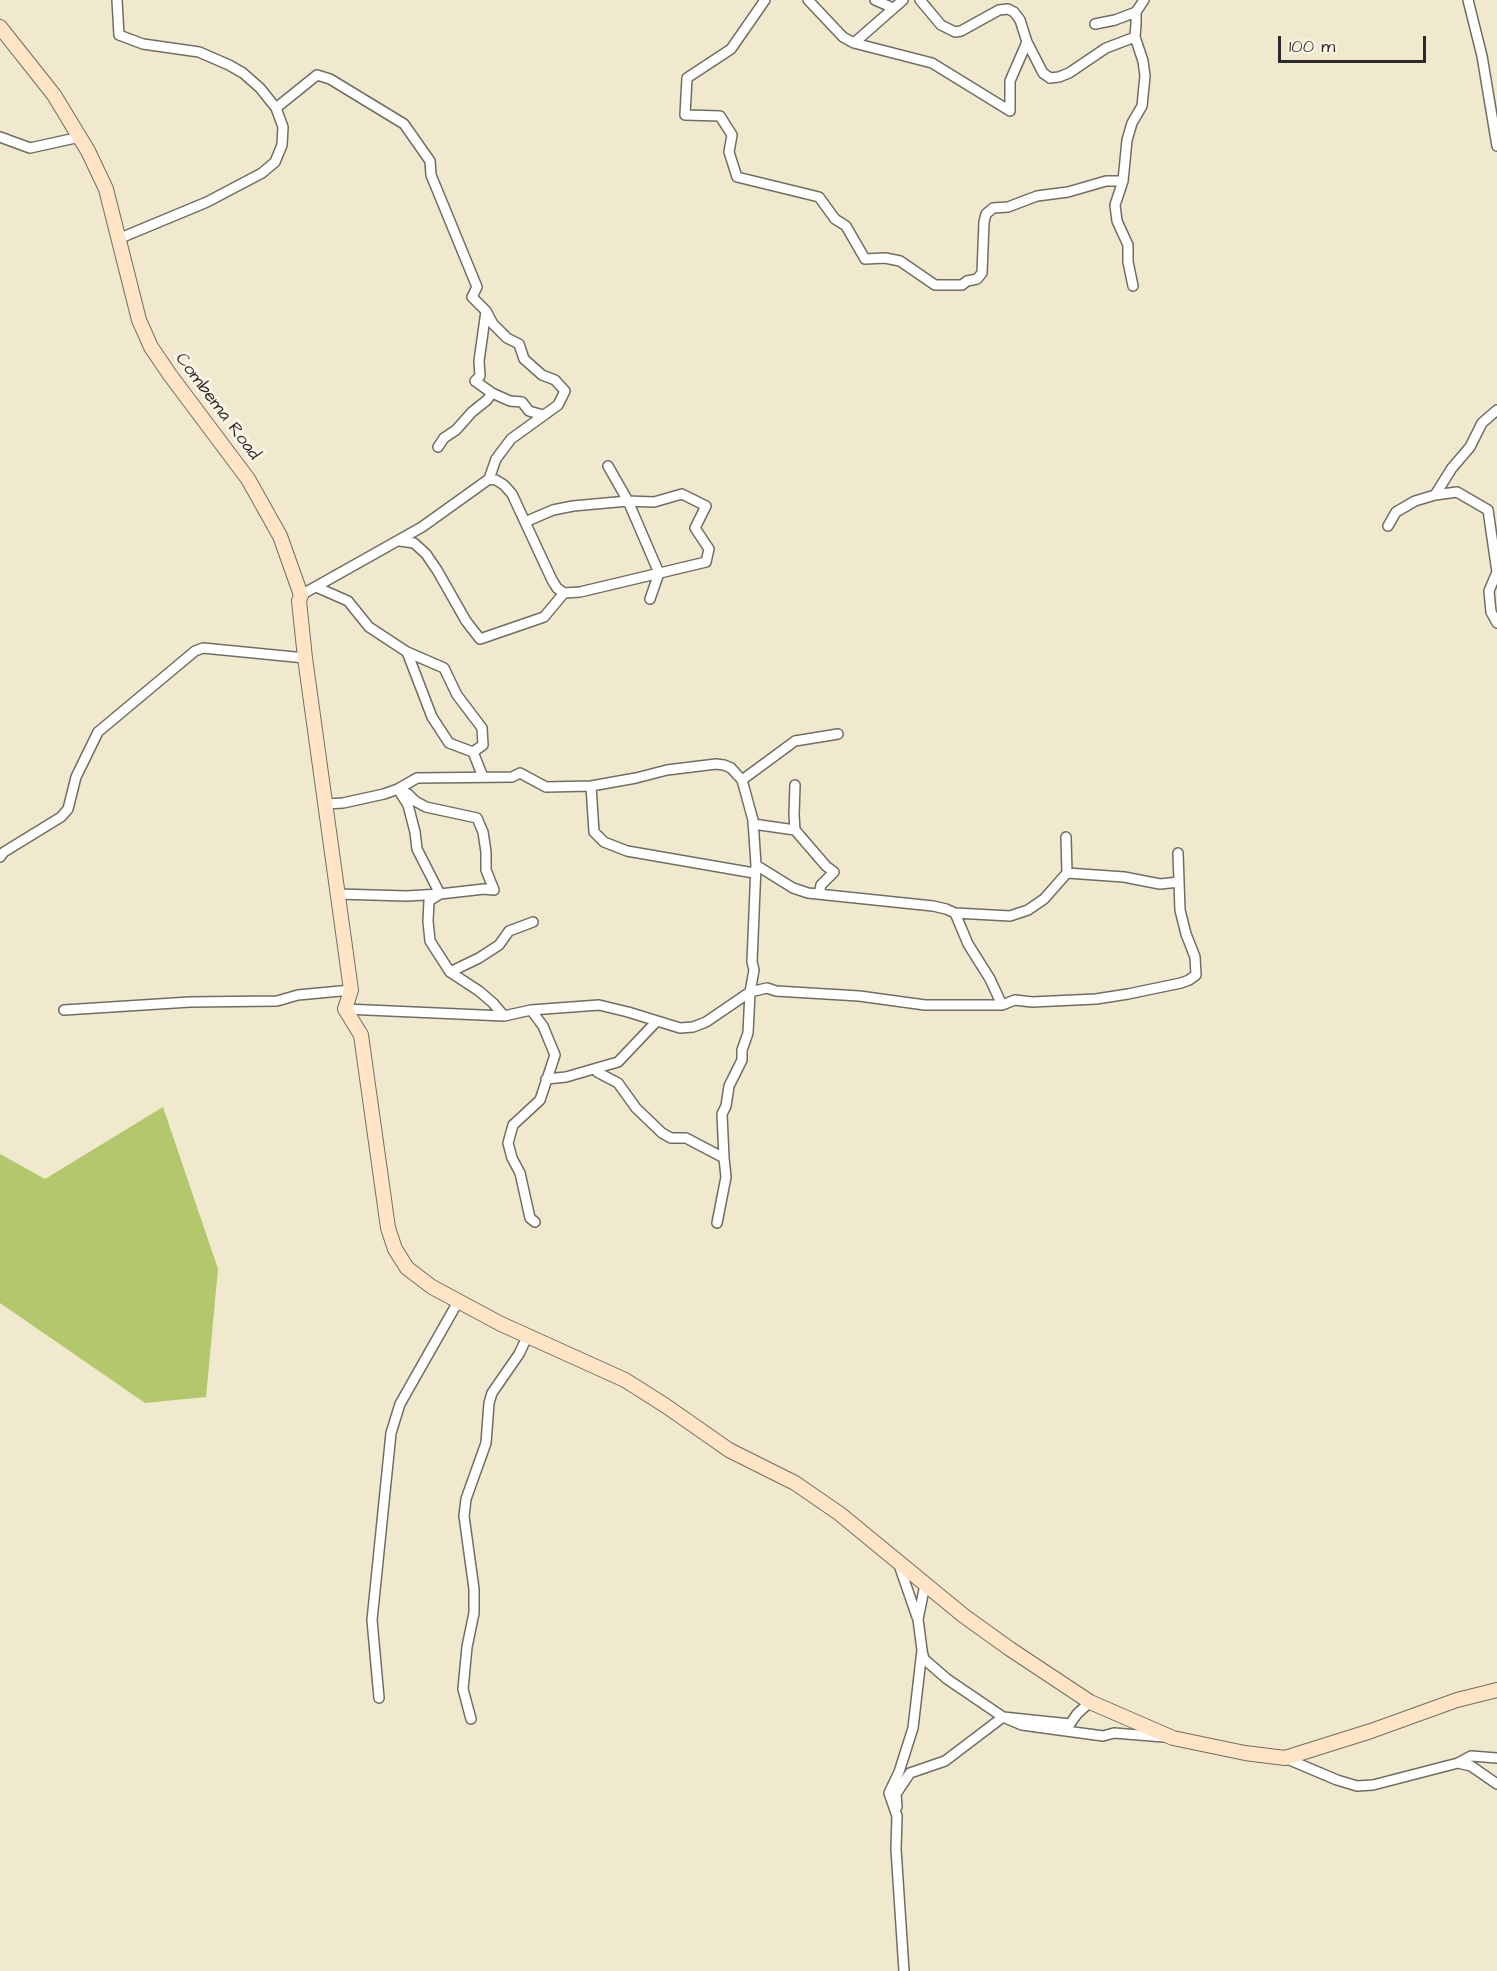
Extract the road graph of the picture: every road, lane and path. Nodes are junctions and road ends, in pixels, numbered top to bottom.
1 (117, 0) edge
2 (765, 0) edge
3 (808, 0) edge
4 (875, 0) edge
5 (903, 0) edge
6 (920, 0) edge
7 (1144, 0) edge
8 (1468, 0) edge
9 (893, 8) junction
10 (1136, 12) junction
11 (1095, 24) dead end
12 (0, 27) edge
13 (1135, 37) junction
14 (1027, 42) junction
15 (854, 43) junction
16 (276, 108) junction
17 (80, 137) junction
18 (0, 138) edge
19 (1496, 140) edge
20 (1123, 181) junction
21 (118, 239) junction
22 (1133, 286) dead end
23 (486, 311) junction
24 (492, 393) junction
25 (1497, 410) edge
26 (543, 415) junction
27 (438, 447) dead end
28 (608, 466) dead end
29 (489, 479) junction
30 (1435, 495) junction
31 (628, 501) junction
32 (525, 522) junction
33 (1388, 526) dead end
34 (400, 541) junction
35 (1497, 572) edge
36 (659, 573) junction
37 (316, 587) junction
38 (564, 593) junction
39 (301, 595) junction
40 (650, 599) dead end
41 (1497, 622) edge
42 (407, 652) junction
43 (305, 658) junction
44 (838, 734) dead end
45 (473, 752) junction
46 (483, 777) junction
47 (742, 780) junction
48 (795, 785) dead end
49 (591, 786) junction
50 (398, 789) junction
51 (325, 804) junction
52 (753, 824) junction
53 (795, 830) junction
54 (1066, 837) dead end
55 (1178, 853) dead end
56 (0, 857) edge
57 (755, 869) junction
58 (1067, 873) junction
59 (1179, 882) junction
60 (337, 894) junction
61 (440, 894) junction
62 (819, 894) junction
63 (955, 913) junction
64 (533, 922) dead end
65 (450, 972) junction
66 (351, 990) junction
67 (750, 992) junction
68 (1002, 1005) junction
69 (345, 1009) junction
70 (64, 1010) dead end
71 (531, 1010) junction
72 (504, 1016) junction
73 (656, 1022) junction
74 (597, 1068) junction
75 (546, 1079) junction
76 (724, 1158) junction
77 (535, 1222) dead end
78 (717, 1223) dead end
79 (459, 1300) junction
80 (528, 1335) junction
81 (898, 1562) junction
82 (925, 1585) junction
83 (918, 1619) junction
84 (922, 1650) junction
85 (1497, 1690) edge
86 (379, 1698) dead end
87 (1090, 1702) junction
88 (1003, 1717) junction
89 (471, 1719) dead end
90 (1173, 1738) junction
91 (1285, 1758) junction
92 (1497, 1758) edge
93 (1458, 1763) junction
94 (1497, 1784) edge
95 (897, 1816) junction
96 (904, 1971) edge

1 - 16 street
2 - 20 street
3 - 15 street
4 - 9 street
5 - 9 street
6 - 14 street
7 - 10 street
8 - 19 street
9 - 15 street
10 - 11 street
10 - 13 street
12 - 17 street, Combema Road
13 - 14 street
13 - 20 street
14 - 15 street
16 - 21 street
16 - 23 street
17 - 18 street
17 - 21 street, Combema Road
20 - 22 street
21 - 39 street, Combema Road
23 - 24 street
23 - 26 street
24 - 26 street
24 - 27 street
25 - 30 street
26 - 29 street
28 - 31 street
29 - 32 street
29 - 34 street
30 - 33 street
30 - 35 street
31 - 32 street
31 - 36 street
31 - 36 street
32 - 38 street
34 - 37 street
34 - 38 street
35 - 41 street
36 - 38 street
36 - 40 street
37 - 39 street
37 - 42 street
39 - 43 street, Combema Road
42 - 45 street
42 - 45 street
43 - 51 street, Combema Road
43 - 56 street
44 - 47 street
45 - 46 street
46 - 49 street
46 - 50 street
47 - 49 street
47 - 52 street
48 - 53 street
49 - 57 street
50 - 51 street
50 - 61 street
50 - 61 street
51 - 60 street, Combema Road
52 - 53 street
52 - 57 street
53 - 62 street
54 - 58 street
55 - 59 street
57 - 62 street
57 - 67 street
58 - 59 street
58 - 63 street
59 - 68 street
60 - 61 street
60 - 66 street, Combema Road
61 - 65 street
62 - 63 street
63 - 68 street
64 - 65 street
65 - 72 street
66 - 69 street
66 - 70 street
67 - 68 street
67 - 73 street
67 - 76 street
69 - 72 street
69 - 79 street
71 - 72 street
71 - 73 street
71 - 75 street
73 - 74 street
74 - 75 street
74 - 76 street
75 - 77 street
76 - 78 street
79 - 80 street
79 - 86 street
80 - 81 street
80 - 89 street
81 - 82 street
81 - 83 street
82 - 83 street
82 - 87 street
83 - 84 street
84 - 88 street
84 - 95 street
85 - 91 street
87 - 88 street
87 - 90 street
88 - 90 street
88 - 95 street
90 - 91 street
91 - 93 street
92 - 93 street
93 - 94 street
95 - 96 street

